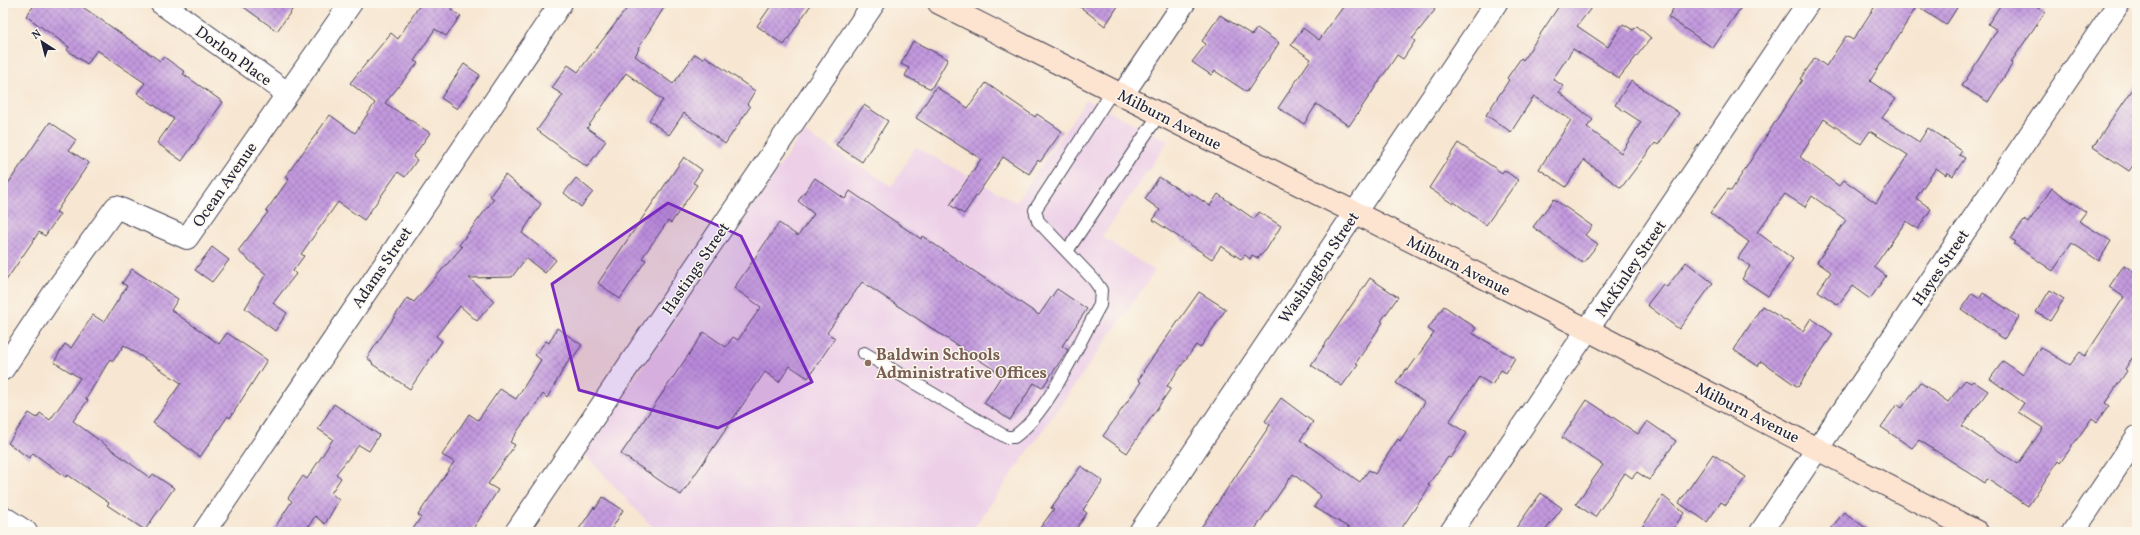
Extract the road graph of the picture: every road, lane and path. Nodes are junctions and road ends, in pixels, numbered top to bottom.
1 (161, 3) edge
2 (351, 3) edge
3 (561, 3) edge
4 (874, 3) edge
5 (939, 3) edge
6 (1184, 3) edge
7 (1496, 3) edge
8 (1808, 3) edge
9 (2119, 3) edge
10 (1118, 92) junction
11 (287, 93) junction
12 (1160, 113) junction
13 (1355, 212) junction
14 (1067, 251) junction
15 (1588, 330) junction
16 (864, 353) dead end
17 (3, 369) edge
18 (2137, 437) edge
19 (1818, 448) junction
20 (3, 517) edge
21 (26, 532) edge
22 (204, 532) edge
23 (516, 532) edge
24 (1140, 532) edge
25 (1451, 532) edge
26 (1761, 532) edge
27 (1977, 532) edge
28 (2073, 532) edge

1 - 11 street, Dorlon Place
2 - 11 street, Ocean Avenue
3 - 22 street, Adams Street
4 - 23 street, Hastings Street
5 - 10 main road, Milburn Avenue
6 - 10 street
7 - 13 street, Washington Street
8 - 15 street, McKinley Street
9 - 19 street, Hayes Street
10 - 12 main road, Milburn Avenue
10 - 14 lane
11 - 17 street, Ocean Avenue
12 - 13 main road, Milburn Avenue
12 - 14 lane
13 - 15 main road, Milburn Avenue
13 - 24 street, Washington Street
14 - 16 lane
15 - 19 main road, Milburn Avenue
15 - 25 street, McKinley Street
18 - 28 street
19 - 26 street, Hayes Street
19 - 27 main road, Milburn Avenue
20 - 21 street

